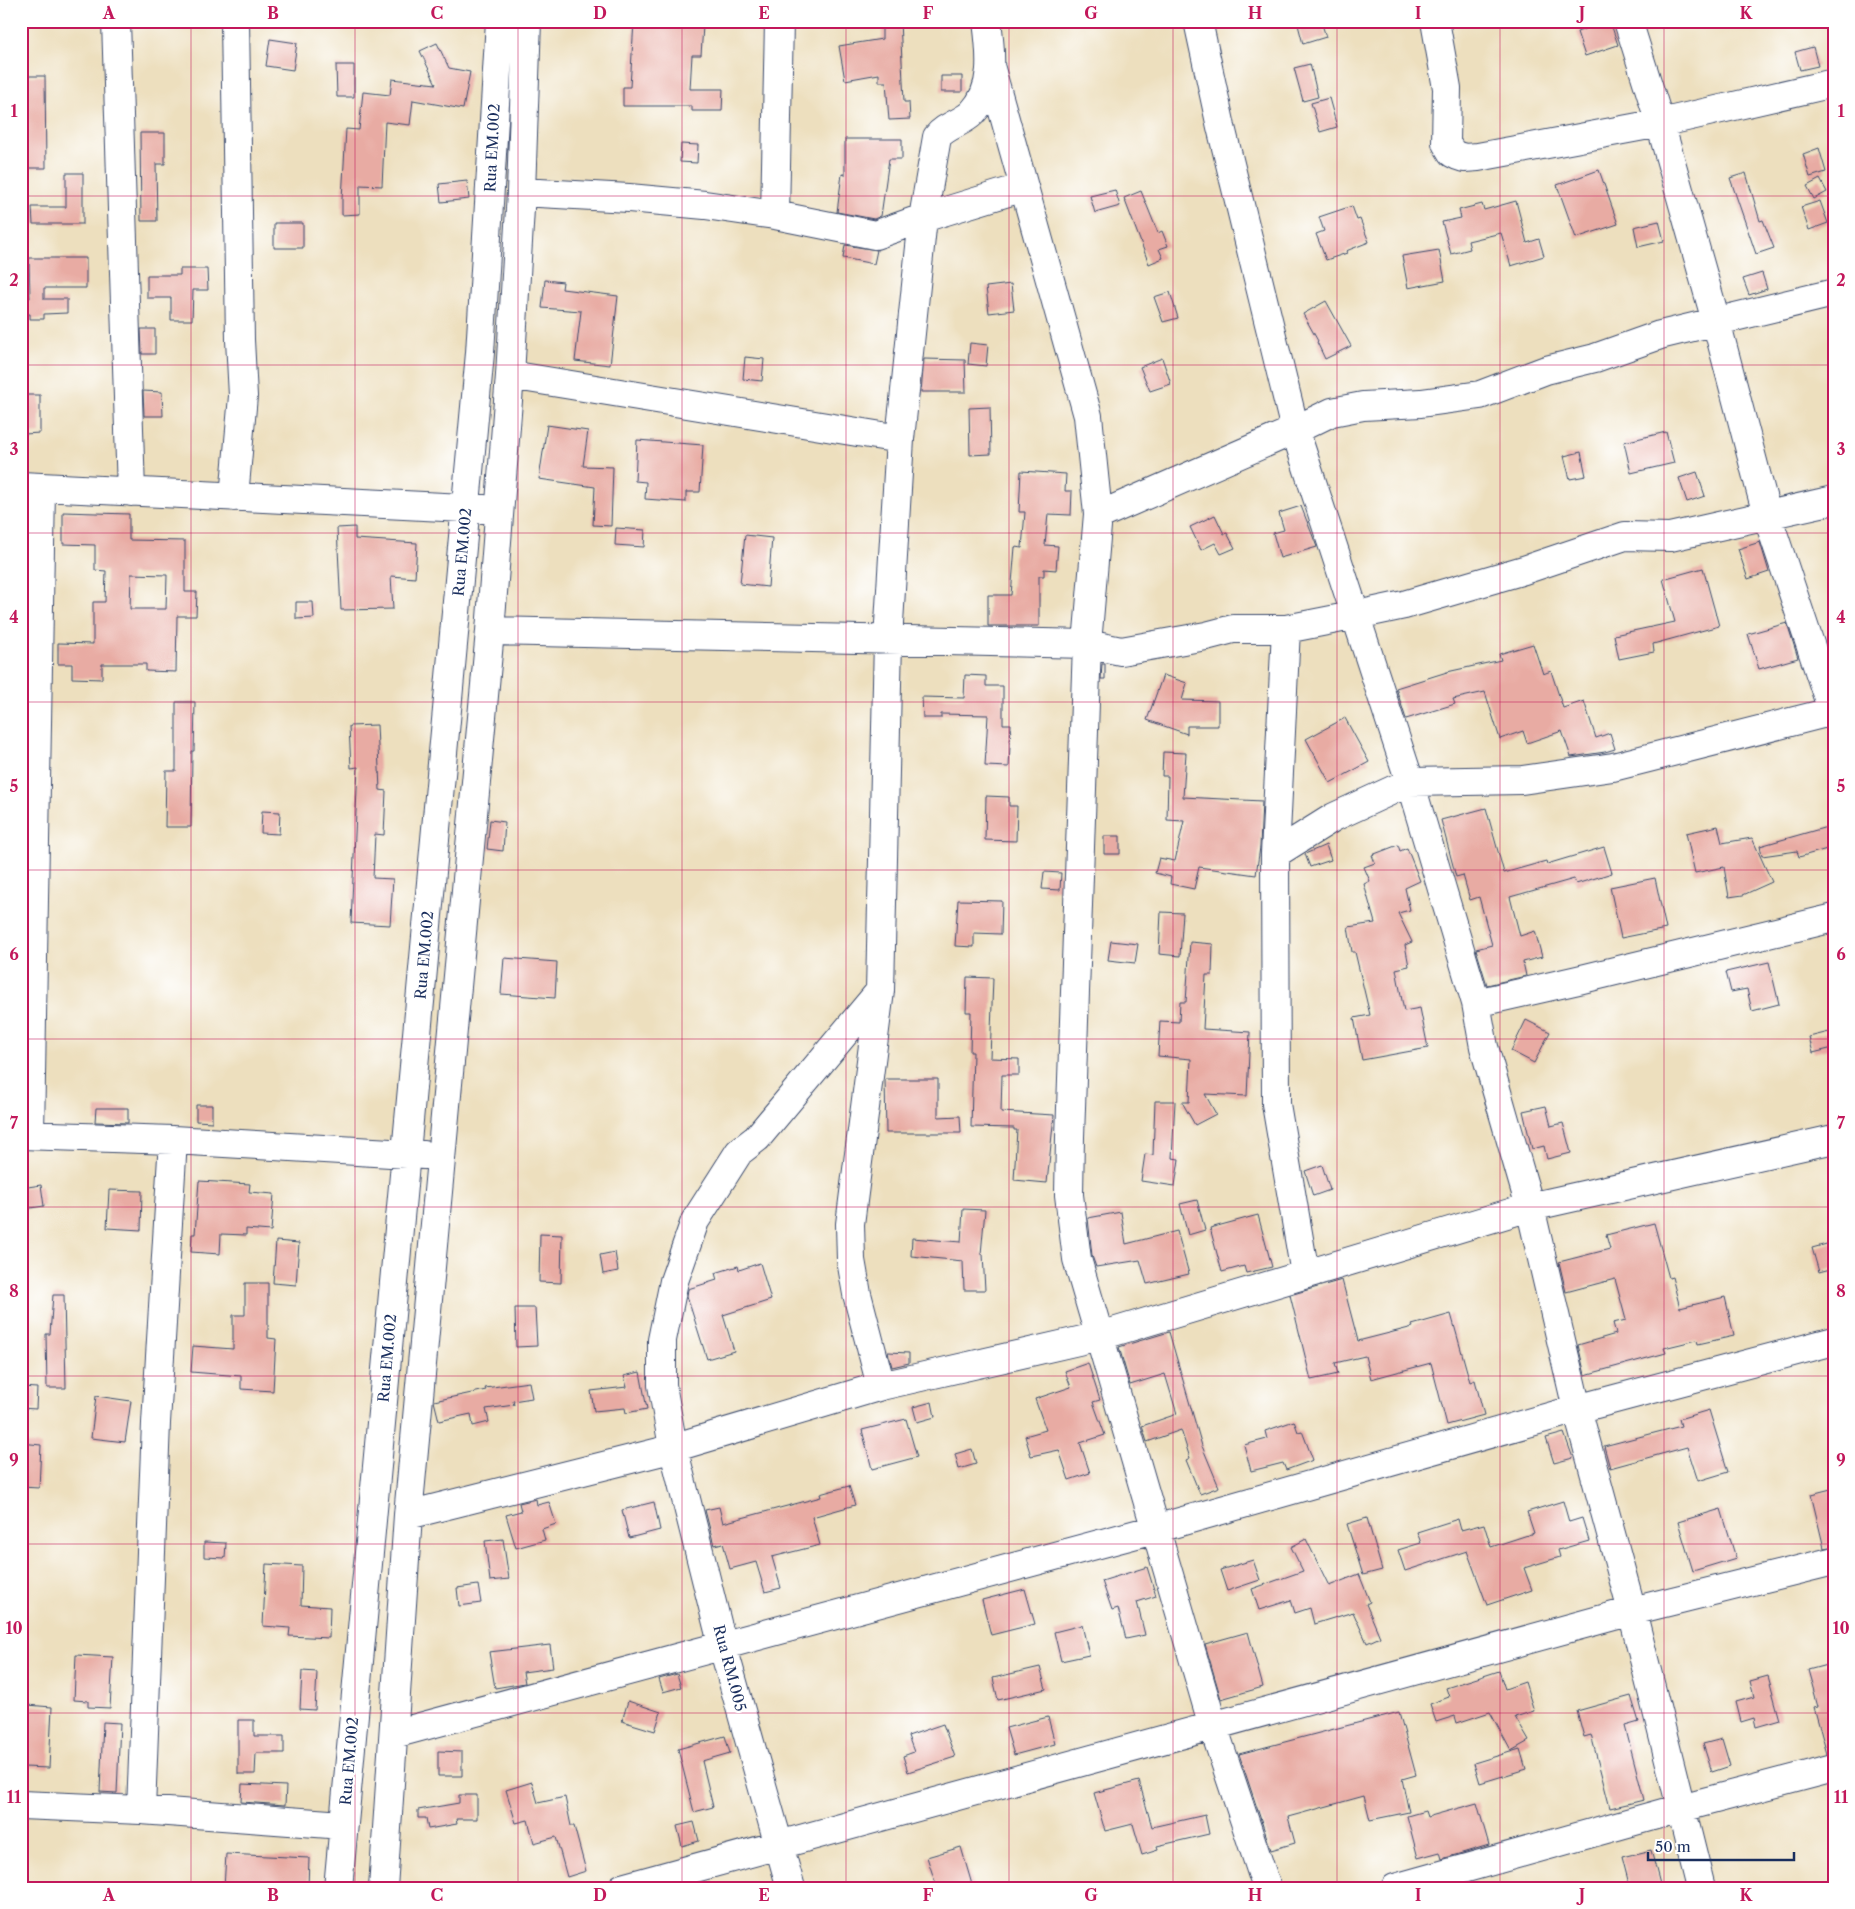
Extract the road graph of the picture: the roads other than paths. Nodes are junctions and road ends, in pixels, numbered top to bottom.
1 (116, 21) edge
2 (234, 21) edge
3 (500, 21) edge
4 (526, 21) edge
5 (779, 21) edge
6 (987, 21) edge
7 (1435, 21) edge
8 (1628, 21) edge
9 (1205, 23) edge
10 (991, 69) junction
11 (1834, 83) edge
12 (1660, 122) junction
13 (1024, 187) junction
14 (521, 192) junction
15 (775, 215) junction
16 (923, 218) junction
17 (1834, 293) edge
18 (1716, 321) junction
19 (510, 375) junction
20 (1296, 430) junction
21 (900, 439) junction
22 (31, 487) edge
23 (131, 492) junction
24 (234, 497) junction
25 (1834, 500) edge
26 (466, 508) junction
27 (499, 510) junction
28 (1098, 514) junction
29 (1767, 515) junction
30 (1357, 615) junction
31 (1286, 629) junction
32 (490, 631) junction
33 (888, 640) junction
34 (1087, 644) junction
35 (1833, 713) edge
36 (1410, 782) junction
37 (1275, 854) junction
38 (1834, 918) edge
39 (880, 991) junction
40 (1476, 1003) junction
41 (26, 1135) edge
42 (1834, 1139) edge
43 (173, 1140) junction
44 (406, 1155) junction
45 (441, 1155) junction
46 (1530, 1207) junction
47 (1305, 1274) junction
48 (1100, 1336) junction
49 (1834, 1341) edge
50 (881, 1386) junction
51 (1577, 1409) junction
52 (673, 1447) junction
53 (408, 1515) junction
54 (1155, 1529) junction
55 (1834, 1561) edge
56 (1632, 1611) junction
57 (723, 1647) junction
58 (1213, 1726) junction
59 (394, 1734) junction
60 (1834, 1768) edge
61 (21, 1805) edge
62 (1681, 1808) junction
63 (141, 1810) junction
64 (343, 1825) junction
65 (779, 1845) junction
66 (338, 1888) edge
67 (383, 1888) edge
68 (622, 1888) edge
69 (791, 1888) edge
70 (1267, 1888) edge
71 (1395, 1888) edge
72 (1701, 1888) edge

1 - 23 street
2 - 24 street
3 - 26 street, Rua EM.002
4 - 14 street, Rua EM.002
5 - 15 street
6 - 10 street
7 - 12 street
8 - 12 street
9 - 20 street
10 - 13 street
10 - 16 street
11 - 12 street
12 - 18 street
13 - 16 street
13 - 28 street
14 - 15 street
14 - 19 street, Rua EM.002
15 - 16 street
16 - 21 street
17 - 18 street
18 - 20 street
18 - 29 street
19 - 21 street
19 - 27 street, Rua EM.002
20 - 28 street
20 - 30 street
21 - 33 street
22 - 23 street
22 - 41 street
23 - 24 street
24 - 26 street
25 - 29 street
26 - 27 street
26 - 44 street, Rua EM.002
27 - 32 street, Rua EM.002
28 - 34 street
29 - 30 street
29 - 35 street
30 - 31 street
30 - 36 street
31 - 34 street
31 - 37 street
32 - 33 street
32 - 45 street, Rua EM.002
33 - 34 street
33 - 39 street
34 - 48 street
35 - 36 street
36 - 37 street
36 - 40 street
37 - 47 street
38 - 40 street
39 - 50 street
39 - 52 street, Rua RM.005
40 - 46 street
41 - 43 street
42 - 46 street
43 - 44 street
43 - 63 street
44 - 45 street
44 - 64 street, Rua EM.002
45 - 53 street, Rua EM.002
46 - 47 street
46 - 51 street
47 - 48 street
48 - 50 street
48 - 54 street
49 - 51 street
50 - 52 street
51 - 54 street
51 - 56 street
52 - 53 street
52 - 57 street, Rua RM.005
53 - 59 street, Rua EM.002
54 - 57 street
54 - 58 street
55 - 56 street
56 - 58 street
56 - 62 street
57 - 59 street
57 - 65 street, Rua RM.005
58 - 65 street
58 - 70 street
59 - 67 street, Rua EM.002
60 - 62 street
61 - 63 street
62 - 71 street
62 - 72 street
63 - 64 street
64 - 66 street, Rua EM.002
65 - 68 street
65 - 69 street, Rua RM.005

